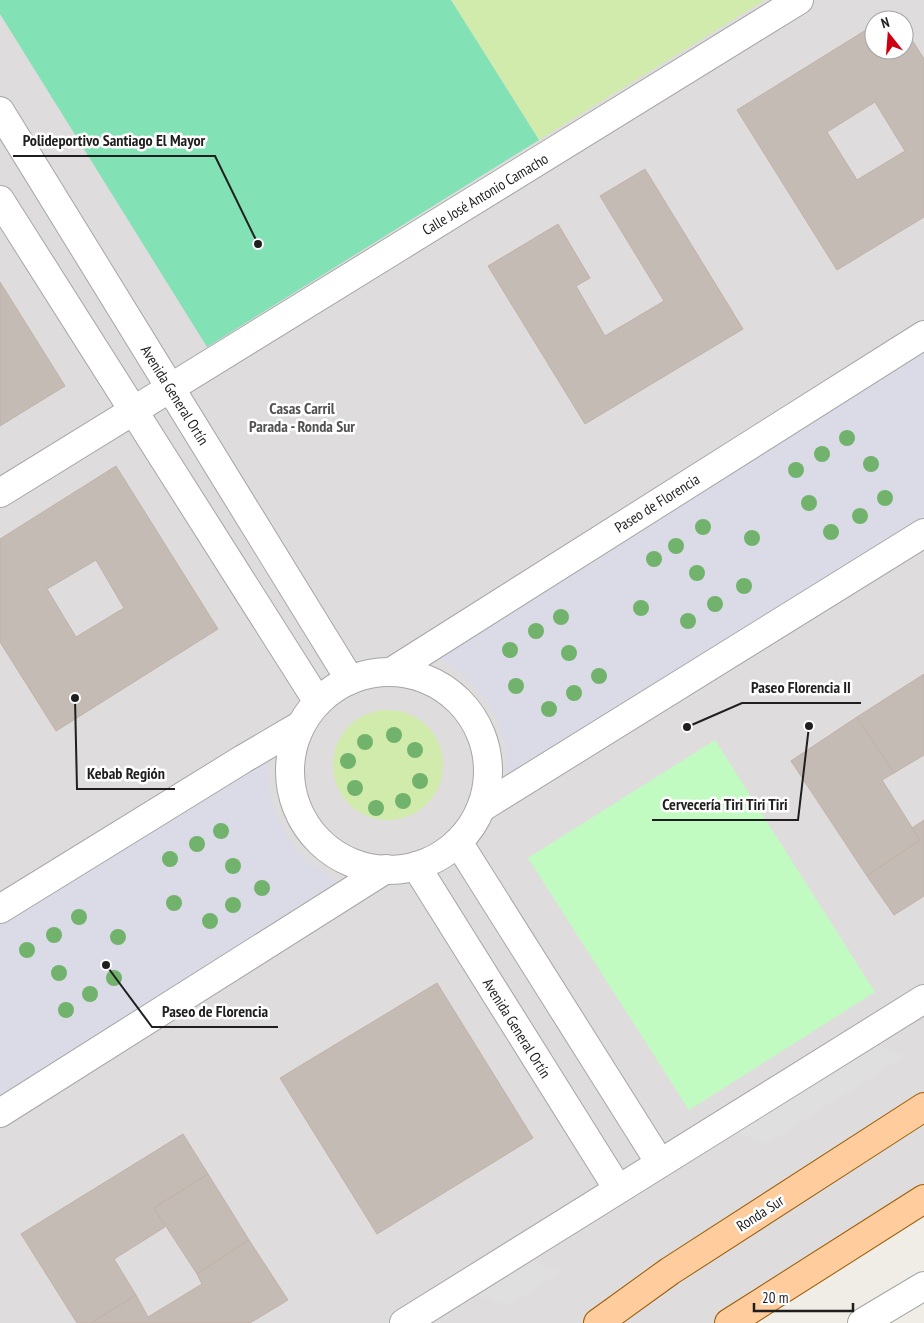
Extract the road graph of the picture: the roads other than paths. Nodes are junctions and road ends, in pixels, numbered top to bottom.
1 (799, 0) edge
2 (0, 111) edge
3 (0, 200) edge
4 (924, 334) edge
5 (170, 387) junction
6 (132, 410) junction
7 (0, 493) edge
8 (924, 534) edge
9 (391, 672) junction
10 (350, 680) junction
11 (318, 702) junction
12 (301, 725) junction
13 (481, 808) junction
14 (458, 842) junction
15 (416, 866) junction
16 (386, 869) junction
17 (0, 909) edge
18 (924, 999) edge
19 (924, 1108) edge
20 (0, 1113) edge
21 (660, 1164) junction
22 (618, 1190) junction
23 (924, 1199) edge
24 (924, 1286) edge
25 (404, 1323) edge
26 (598, 1323) edge
27 (730, 1323) edge
28 (862, 1323) edge

1 - 5 street, Calle José Antonio Camacho
2 - 5 street, Avenida General Ortín
3 - 6 street
4 - 9 street, Paseo de Florencia
5 - 6 street, Calle José Antonio Camacho
5 - 10 street, Avenida General Ortín
6 - 7 street
6 - 11 street
8 - 13 street
9 - 10 street
9 - 13 street
10 - 11 street
11 - 12 street
12 - 16 street
12 - 17 street
13 - 14 street
14 - 15 street
14 - 21 street
15 - 16 street
15 - 22 street, Avenida General Ortín
16 - 20 street
18 - 21 street
19 - 26 main road, Ronda Sur
21 - 22 street
22 - 25 street
23 - 27 main road
24 - 28 street

